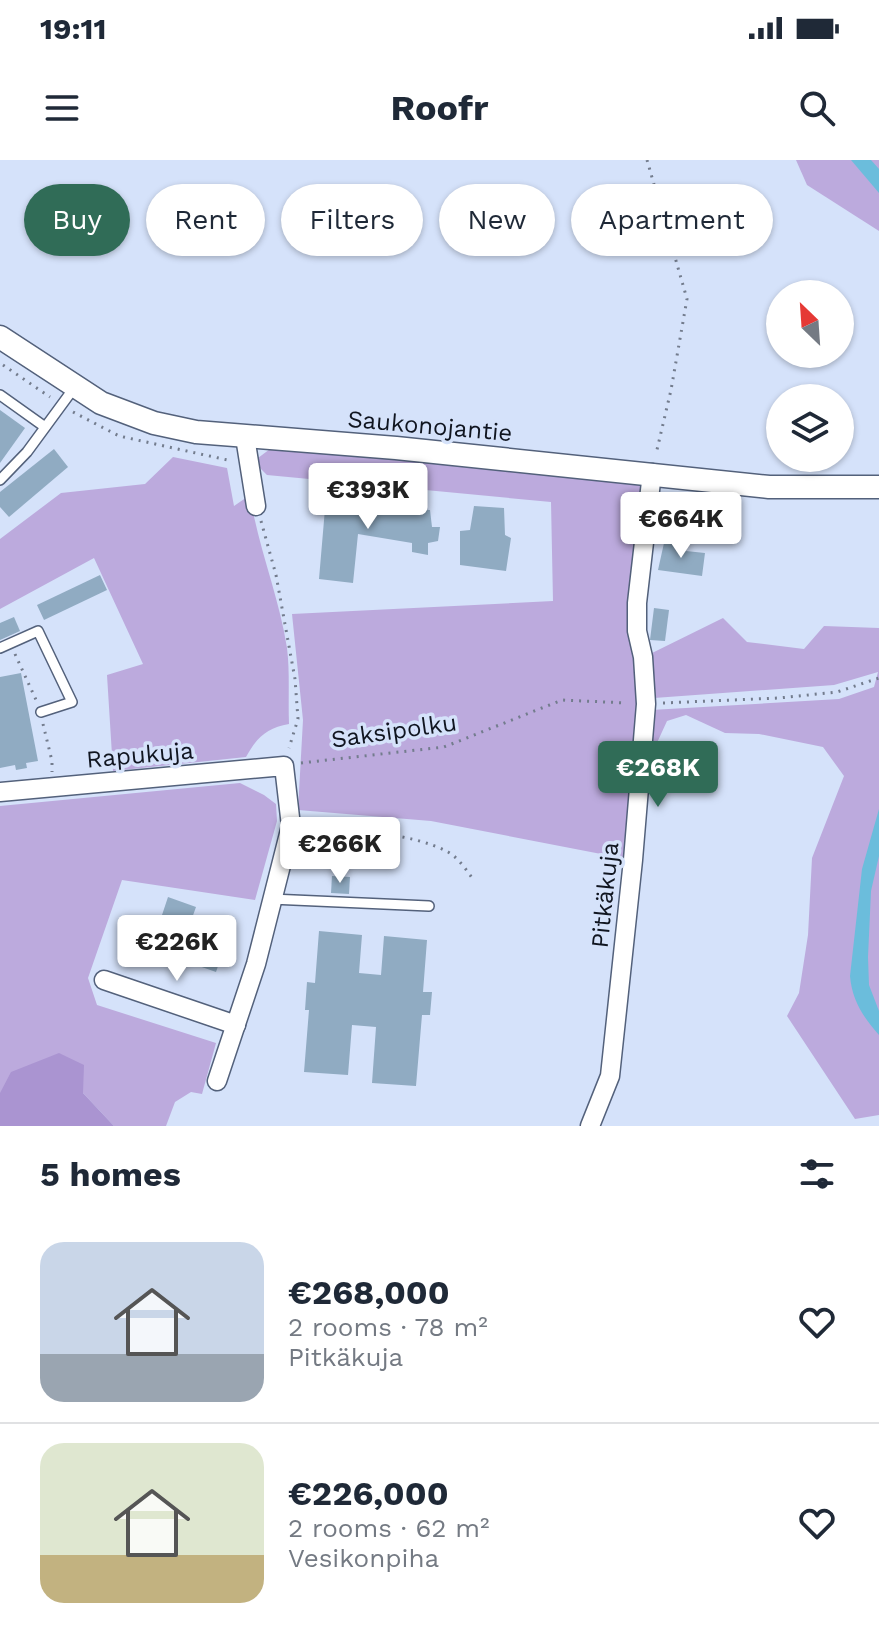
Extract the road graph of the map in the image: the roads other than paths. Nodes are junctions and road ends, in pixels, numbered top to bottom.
1 (0, 337) edge
2 (74, 388) junction
3 (0, 395) edge
4 (45, 427) junction
5 (245, 437) junction
6 (652, 473) junction
7 (0, 480) edge
8 (879, 487) edge
9 (256, 506) road end
10 (0, 648) edge
11 (41, 712) dead end
12 (0, 792) edge
13 (271, 899) junction
14 (429, 906) dead end
15 (104, 980) dead end
16 (236, 1025) junction
17 (217, 1081) dead end
18 (590, 1126) edge

1 - 2 street, Saukonojantie
2 - 4 lane
2 - 5 street, Saukonojantie
3 - 4 lane
4 - 7 lane
5 - 6 street, Saukonojantie
5 - 9 street
6 - 8 street, Saukonojantie
6 - 18 street, Pitkäkuja
10 - 11 lane
12 - 13 street, Rapukuja
13 - 14 lane
13 - 16 street
15 - 16 street
16 - 17 street

